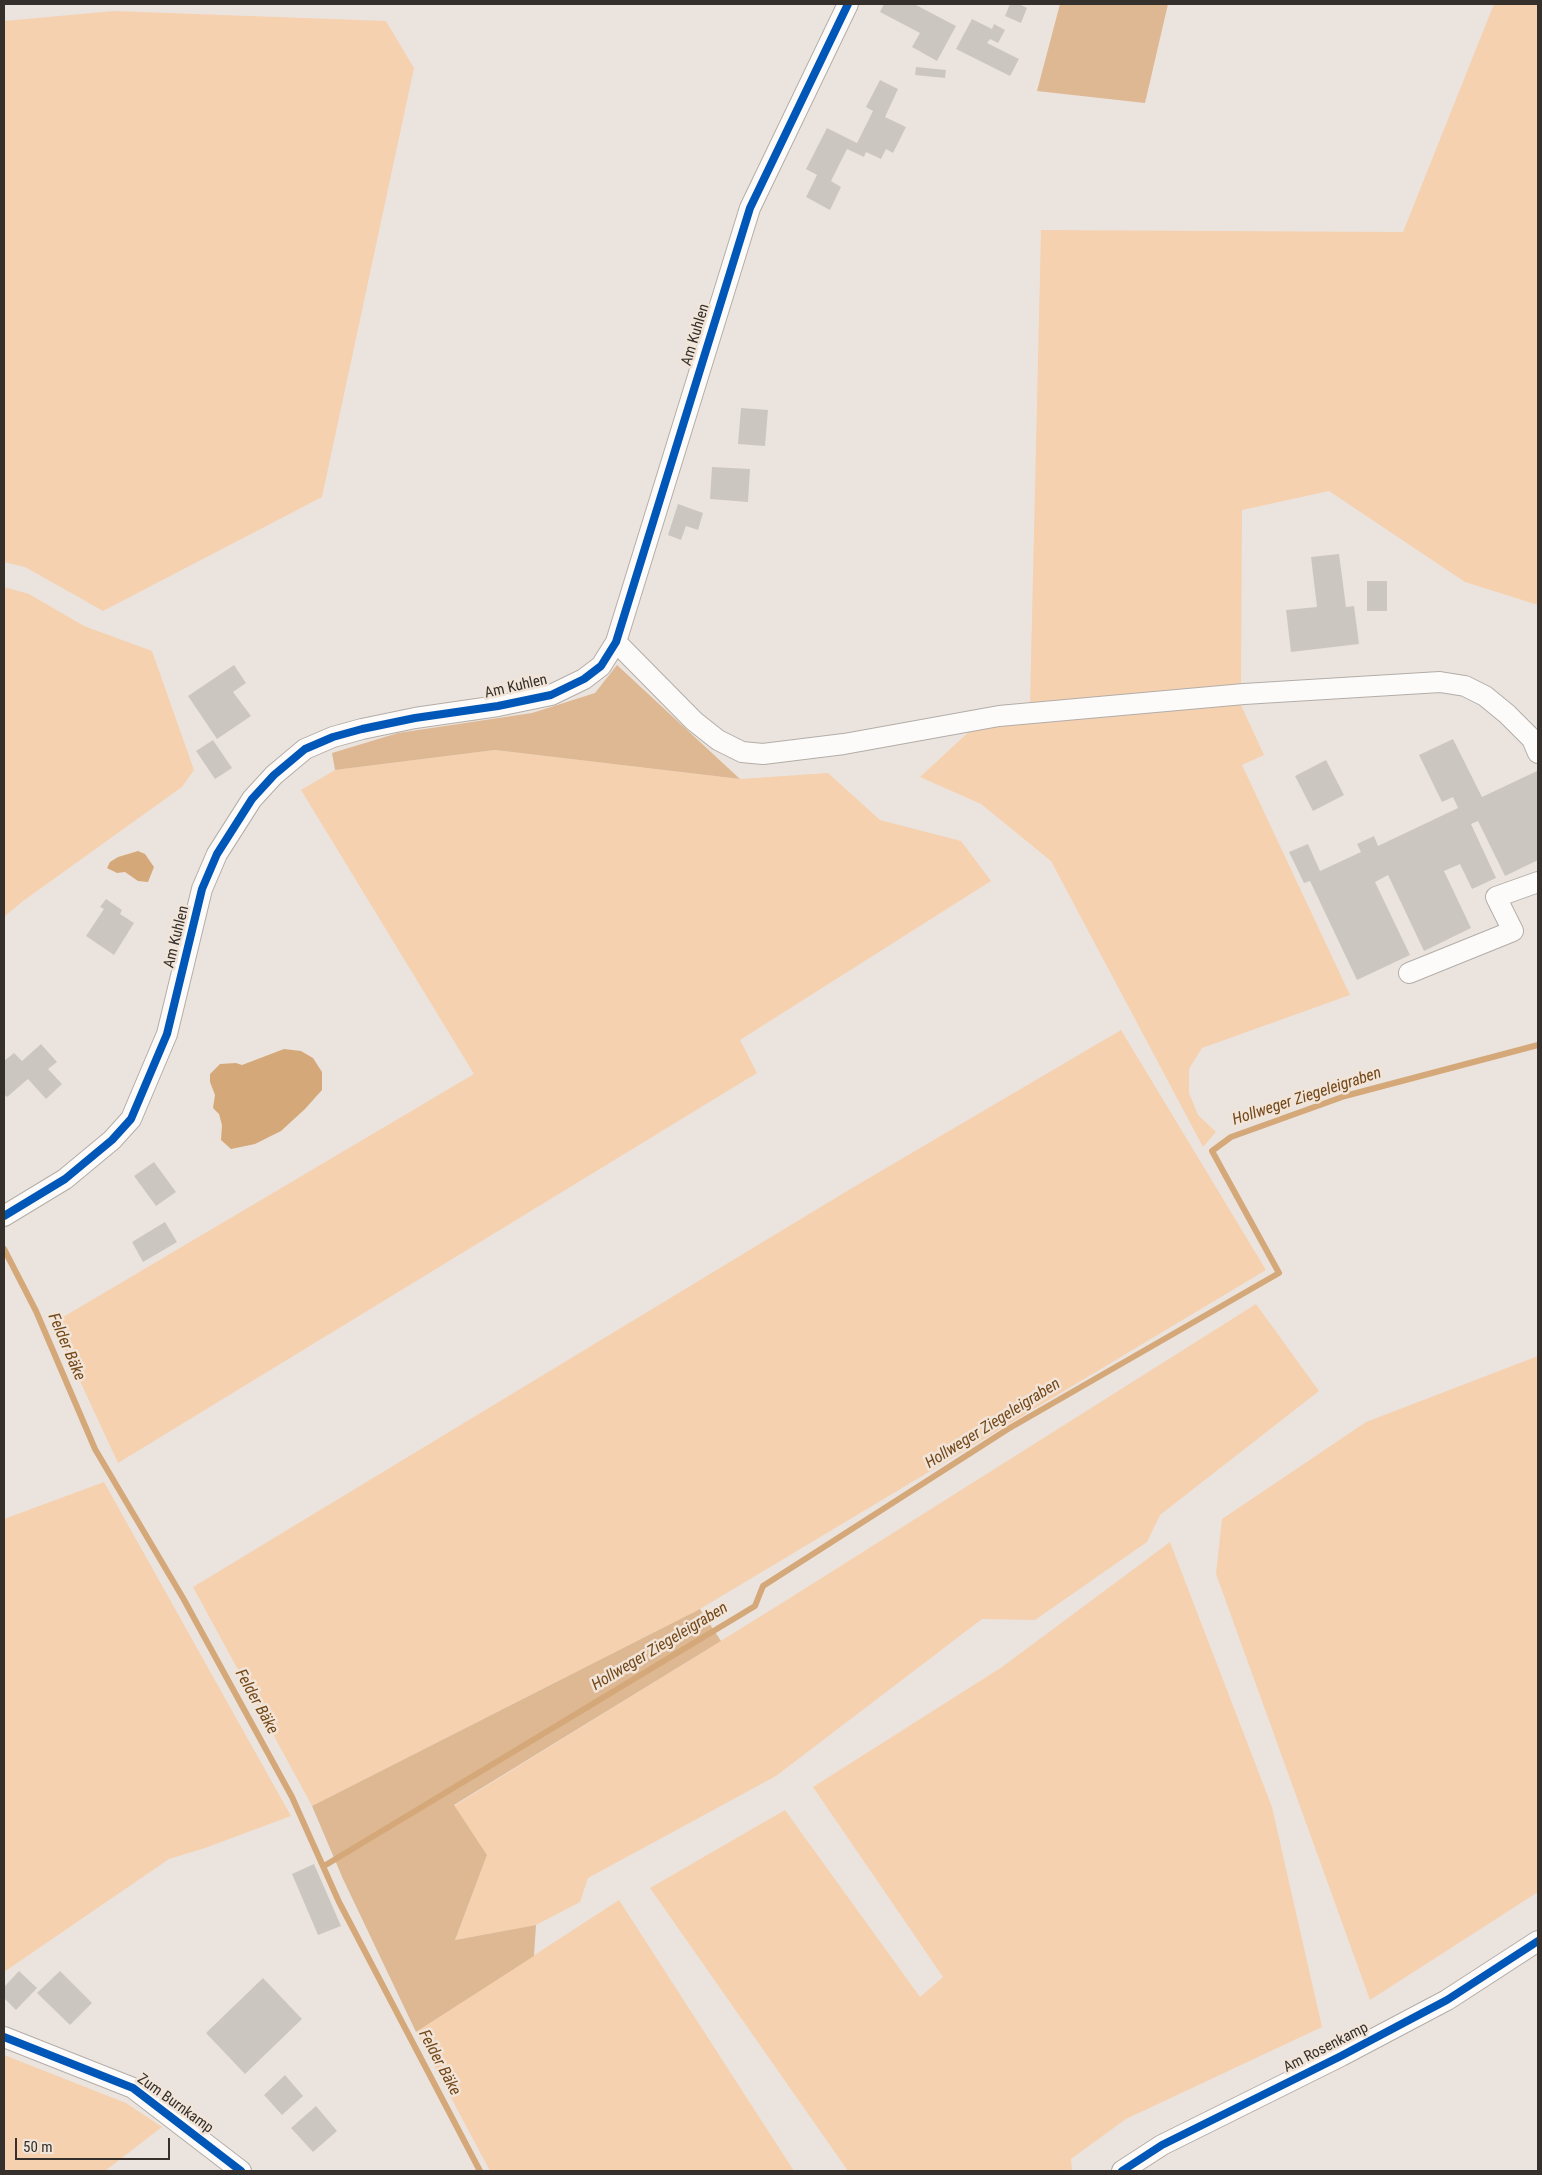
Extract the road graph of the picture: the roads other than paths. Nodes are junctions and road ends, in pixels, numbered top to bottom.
1 (848, 4) edge
2 (616, 642) junction
3 (1538, 753) edge
4 (1538, 882) edge
5 (1409, 973) dead end
6 (4, 1216) edge
7 (1538, 1942) edge
8 (4, 2037) edge
9 (241, 2171) edge
10 (1122, 2171) edge

1 - 2 street, Am Kuhlen
2 - 3 street
2 - 6 street, Am Kuhlen
4 - 5 street
7 - 10 street, Am Rosenkamp
8 - 9 street, Zum Burnkamp

